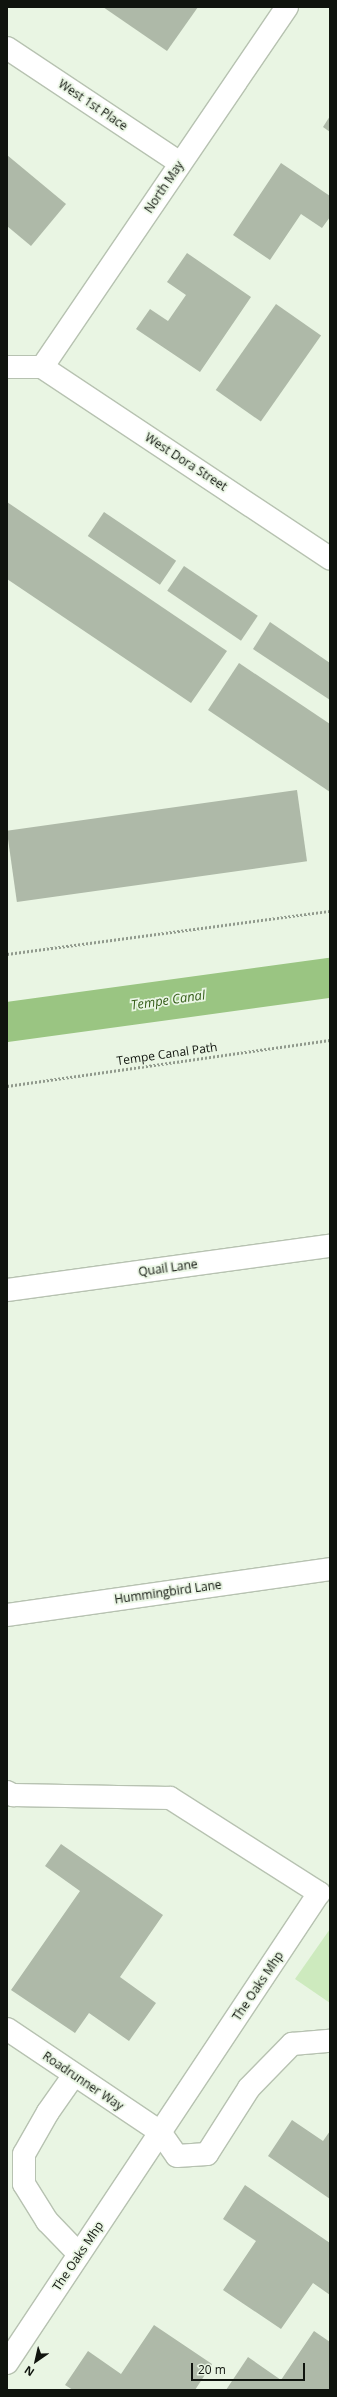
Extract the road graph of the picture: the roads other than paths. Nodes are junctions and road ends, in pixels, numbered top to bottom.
1 (287, 7) edge
2 (7, 48) edge
3 (180, 163) junction
4 (7, 367) edge
5 (42, 367) junction
6 (330, 558) edge
7 (330, 1246) edge
8 (7, 1290) edge
9 (330, 1569) edge
10 (7, 1615) edge
11 (7, 1792) edge
12 (7, 2029) edge
13 (330, 2041) edge
14 (74, 2075) junction
15 (160, 2132) junction
16 (79, 2254) junction
17 (7, 2363) edge

1 - 3 street, North May
2 - 3 street, West 1st Place
3 - 5 street, North May
4 - 5 street
5 - 6 street, West Dora Street
7 - 8 street, Quail Lane
9 - 10 street, Hummingbird Lane
11 - 15 street, The Oaks Mhp
12 - 14 street, Roadrunner Way
13 - 15 street
14 - 15 street, Roadrunner Way
14 - 16 street
15 - 16 street, The Oaks Mhp
16 - 17 street, The Oaks Mhp

